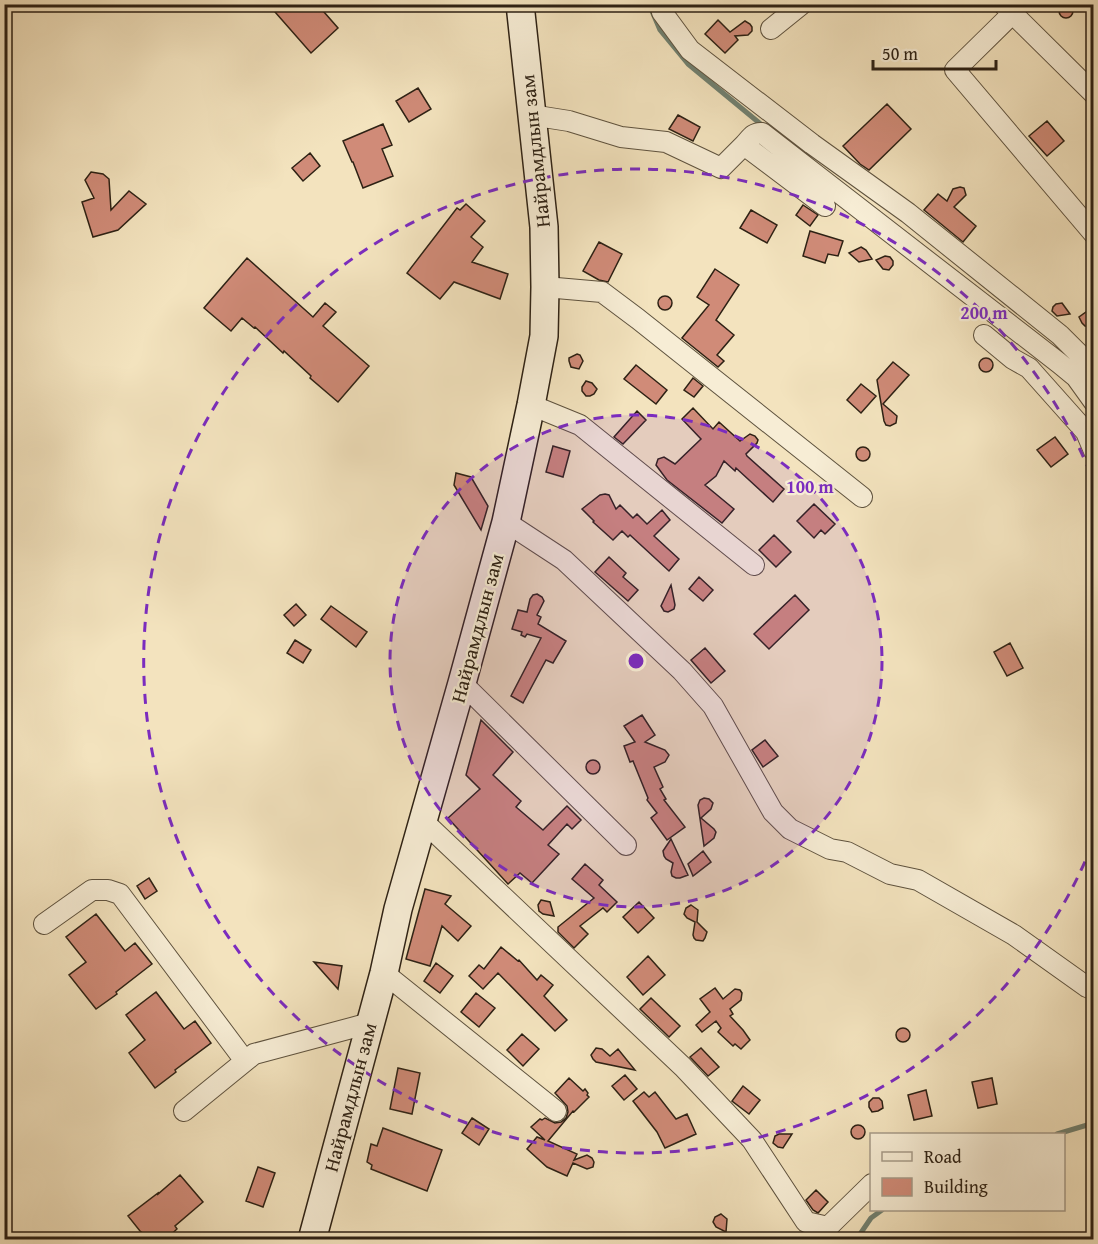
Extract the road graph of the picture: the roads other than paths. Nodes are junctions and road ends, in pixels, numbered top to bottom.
1 (520, 4) edge
2 (660, 4) edge
3 (802, 4) edge
4 (1007, 9) edge
5 (771, 29) dead end
6 (1094, 94) edge
7 (531, 116) junction
8 (744, 145) junction
9 (825, 206) dead end
10 (1094, 234) edge
11 (545, 287) junction
12 (984, 335) dead end
13 (1094, 369) edge
14 (1094, 402) edge
15 (531, 405) junction
16 (1094, 451) edge
17 (862, 497) dead end
18 (506, 522) junction
19 (754, 565) dead end
20 (462, 683) junction
21 (422, 820) junction
22 (626, 844) dead end
23 (44, 924) dead end
24 (384, 973) junction
25 (1094, 990) edge
26 (370, 1023) junction
27 (245, 1061) junction
28 (184, 1111) dead end
29 (556, 1111) dead end
30 (870, 1186) edge
31 (312, 1239) edge

1 - 7 main road, Найрамдлын зам
2 - 13 street
3 - 5 street
4 - 6 street
4 - 10 street
7 - 8 street
7 - 11 main road, Найрамдлын зам
8 - 9 street
8 - 14 street
11 - 15 main road, Найрамдлын зам
11 - 17 street
12 - 16 street
15 - 18 main road, Найрамдлын зам
15 - 19 street
18 - 20 main road, Найрамдлын зам
18 - 25 street
20 - 21 main road, Найрамдлын зам
20 - 22 street
21 - 24 main road, Найрамдлын зам
21 - 30 street
23 - 27 street
24 - 26 main road, Найрамдлын зам
24 - 29 street
26 - 27 street
26 - 31 main road, Найрамдлын зам
27 - 28 street

